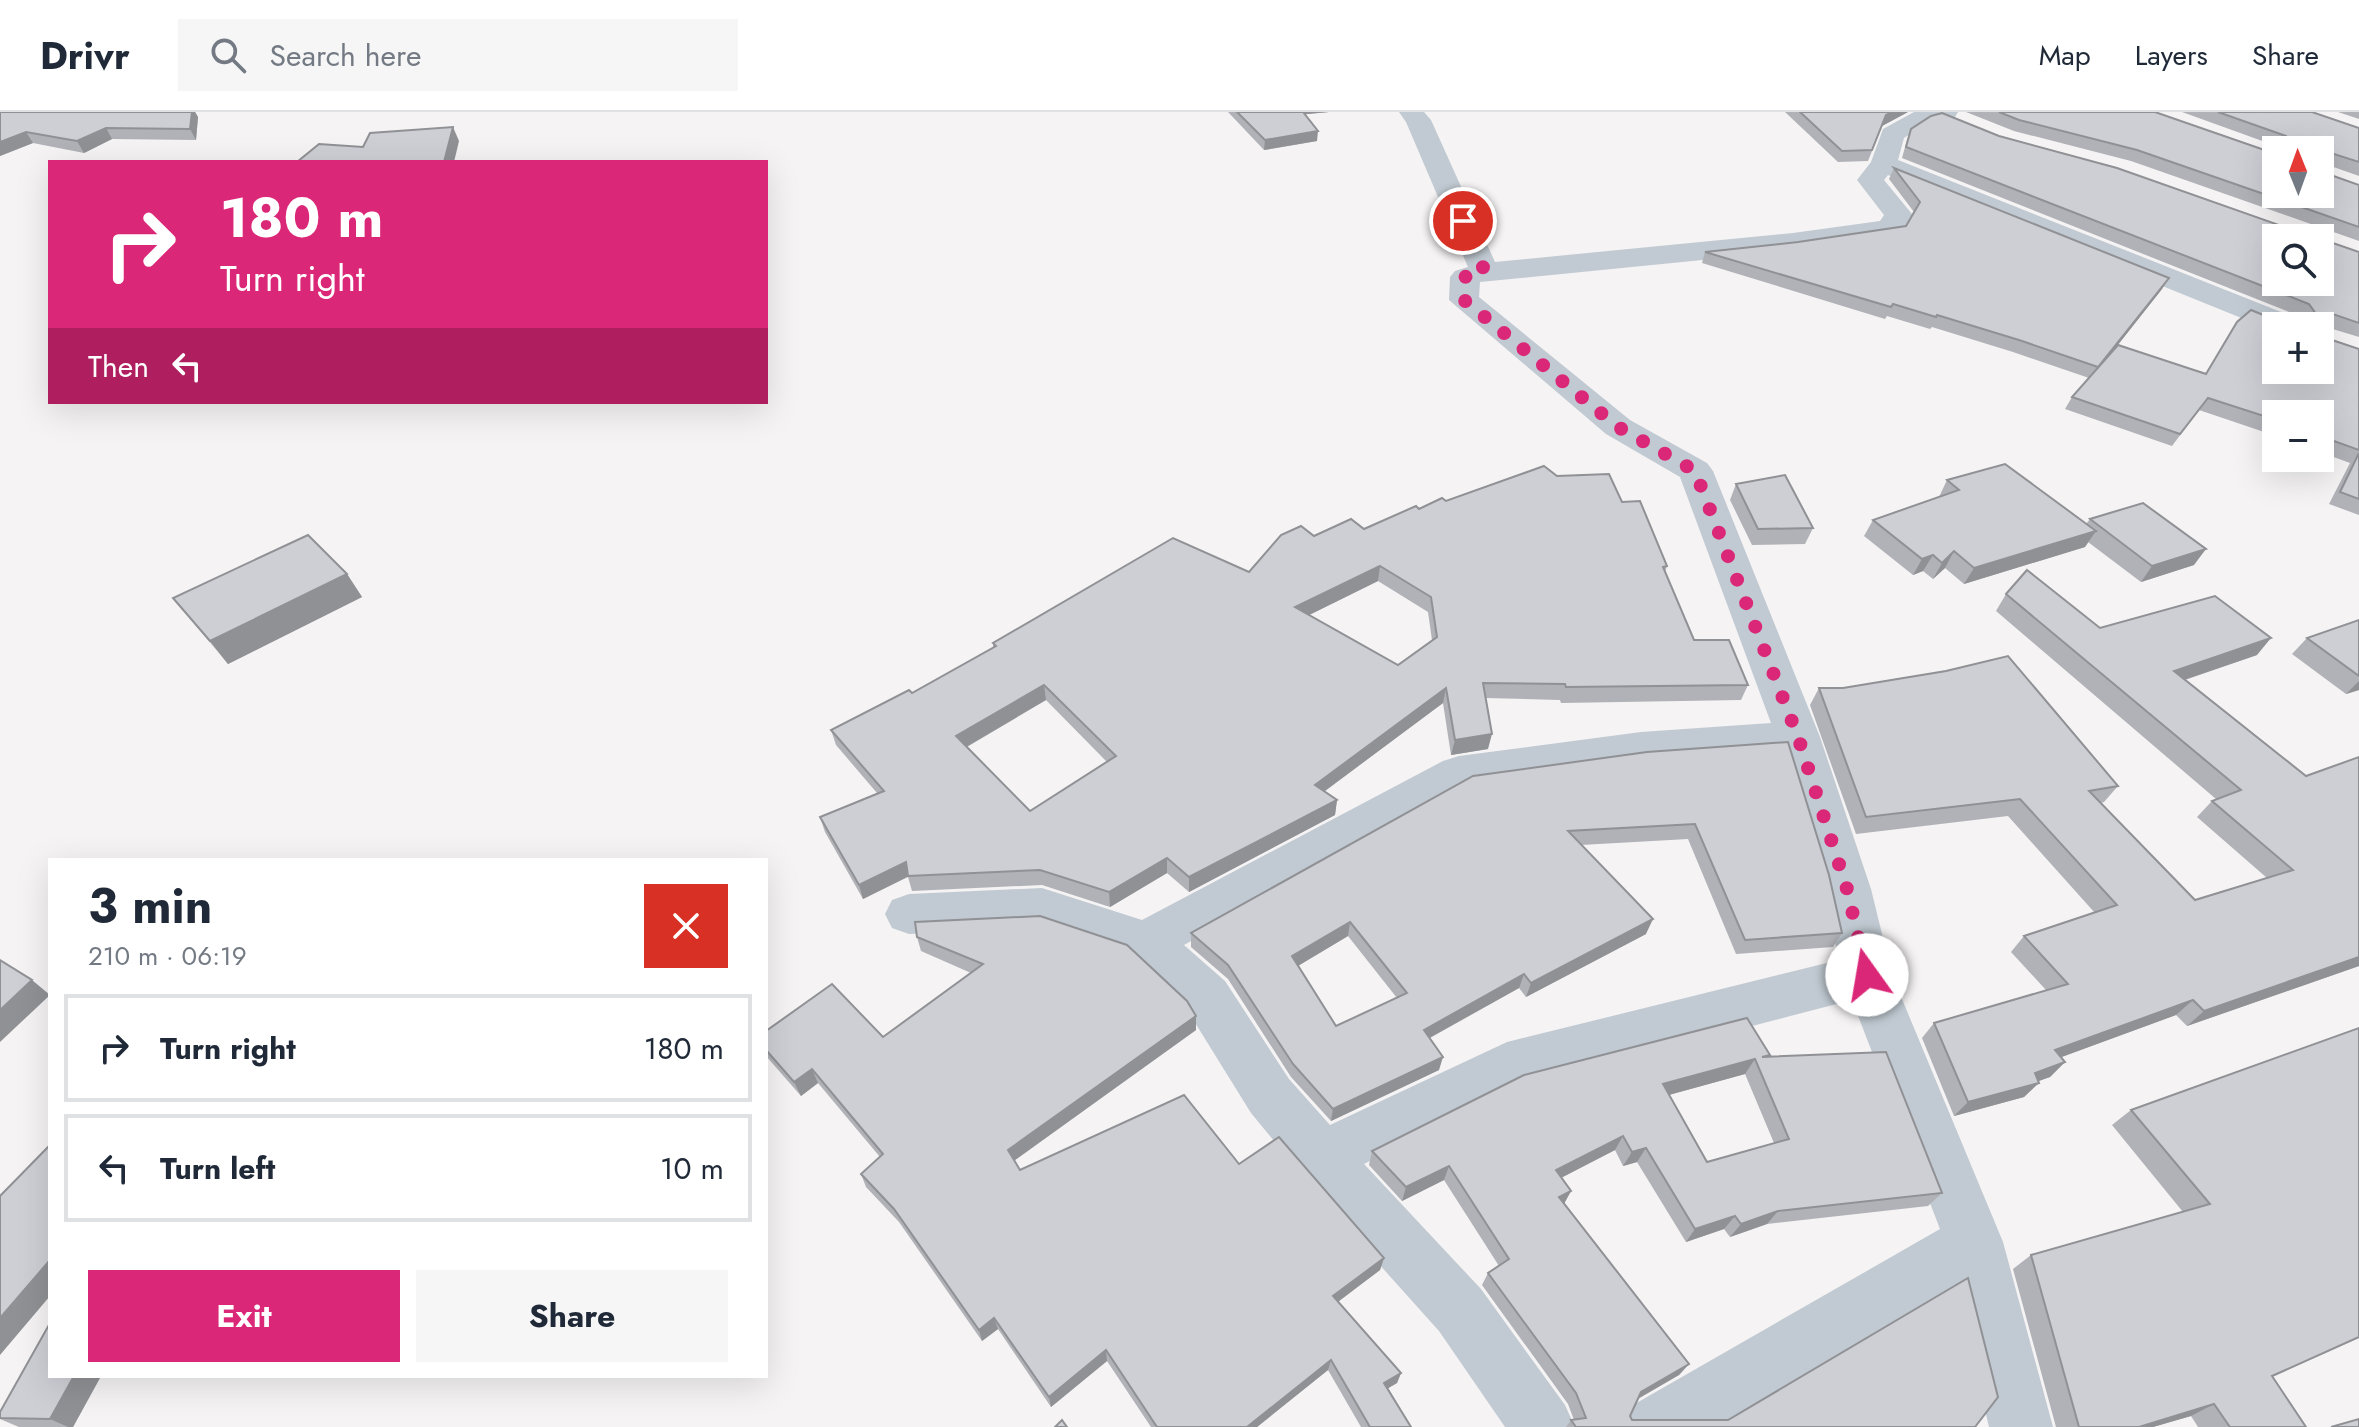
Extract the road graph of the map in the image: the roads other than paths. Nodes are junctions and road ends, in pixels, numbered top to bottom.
1 (1411, 112) edge
2 (1950, 116) edge
3 (1884, 164) junction
4 (1485, 272) junction
5 (2262, 316) edge
6 (1798, 737) junction
7 (909, 914) dead end
8 (1146, 942) junction
9 (1867, 975) junction
10 (1321, 1157) junction
11 (1974, 1242) junction
12 (1543, 1427) edge
13 (1655, 1427) edge
14 (2021, 1427) edge

1 - 4 street
2 - 3 street
3 - 4 street
3 - 5 street
4 - 6 street
6 - 8 street
6 - 9 street
7 - 8 street
8 - 10 street
9 - 10 street
9 - 11 street
10 - 12 street
11 - 13 street
11 - 14 street

